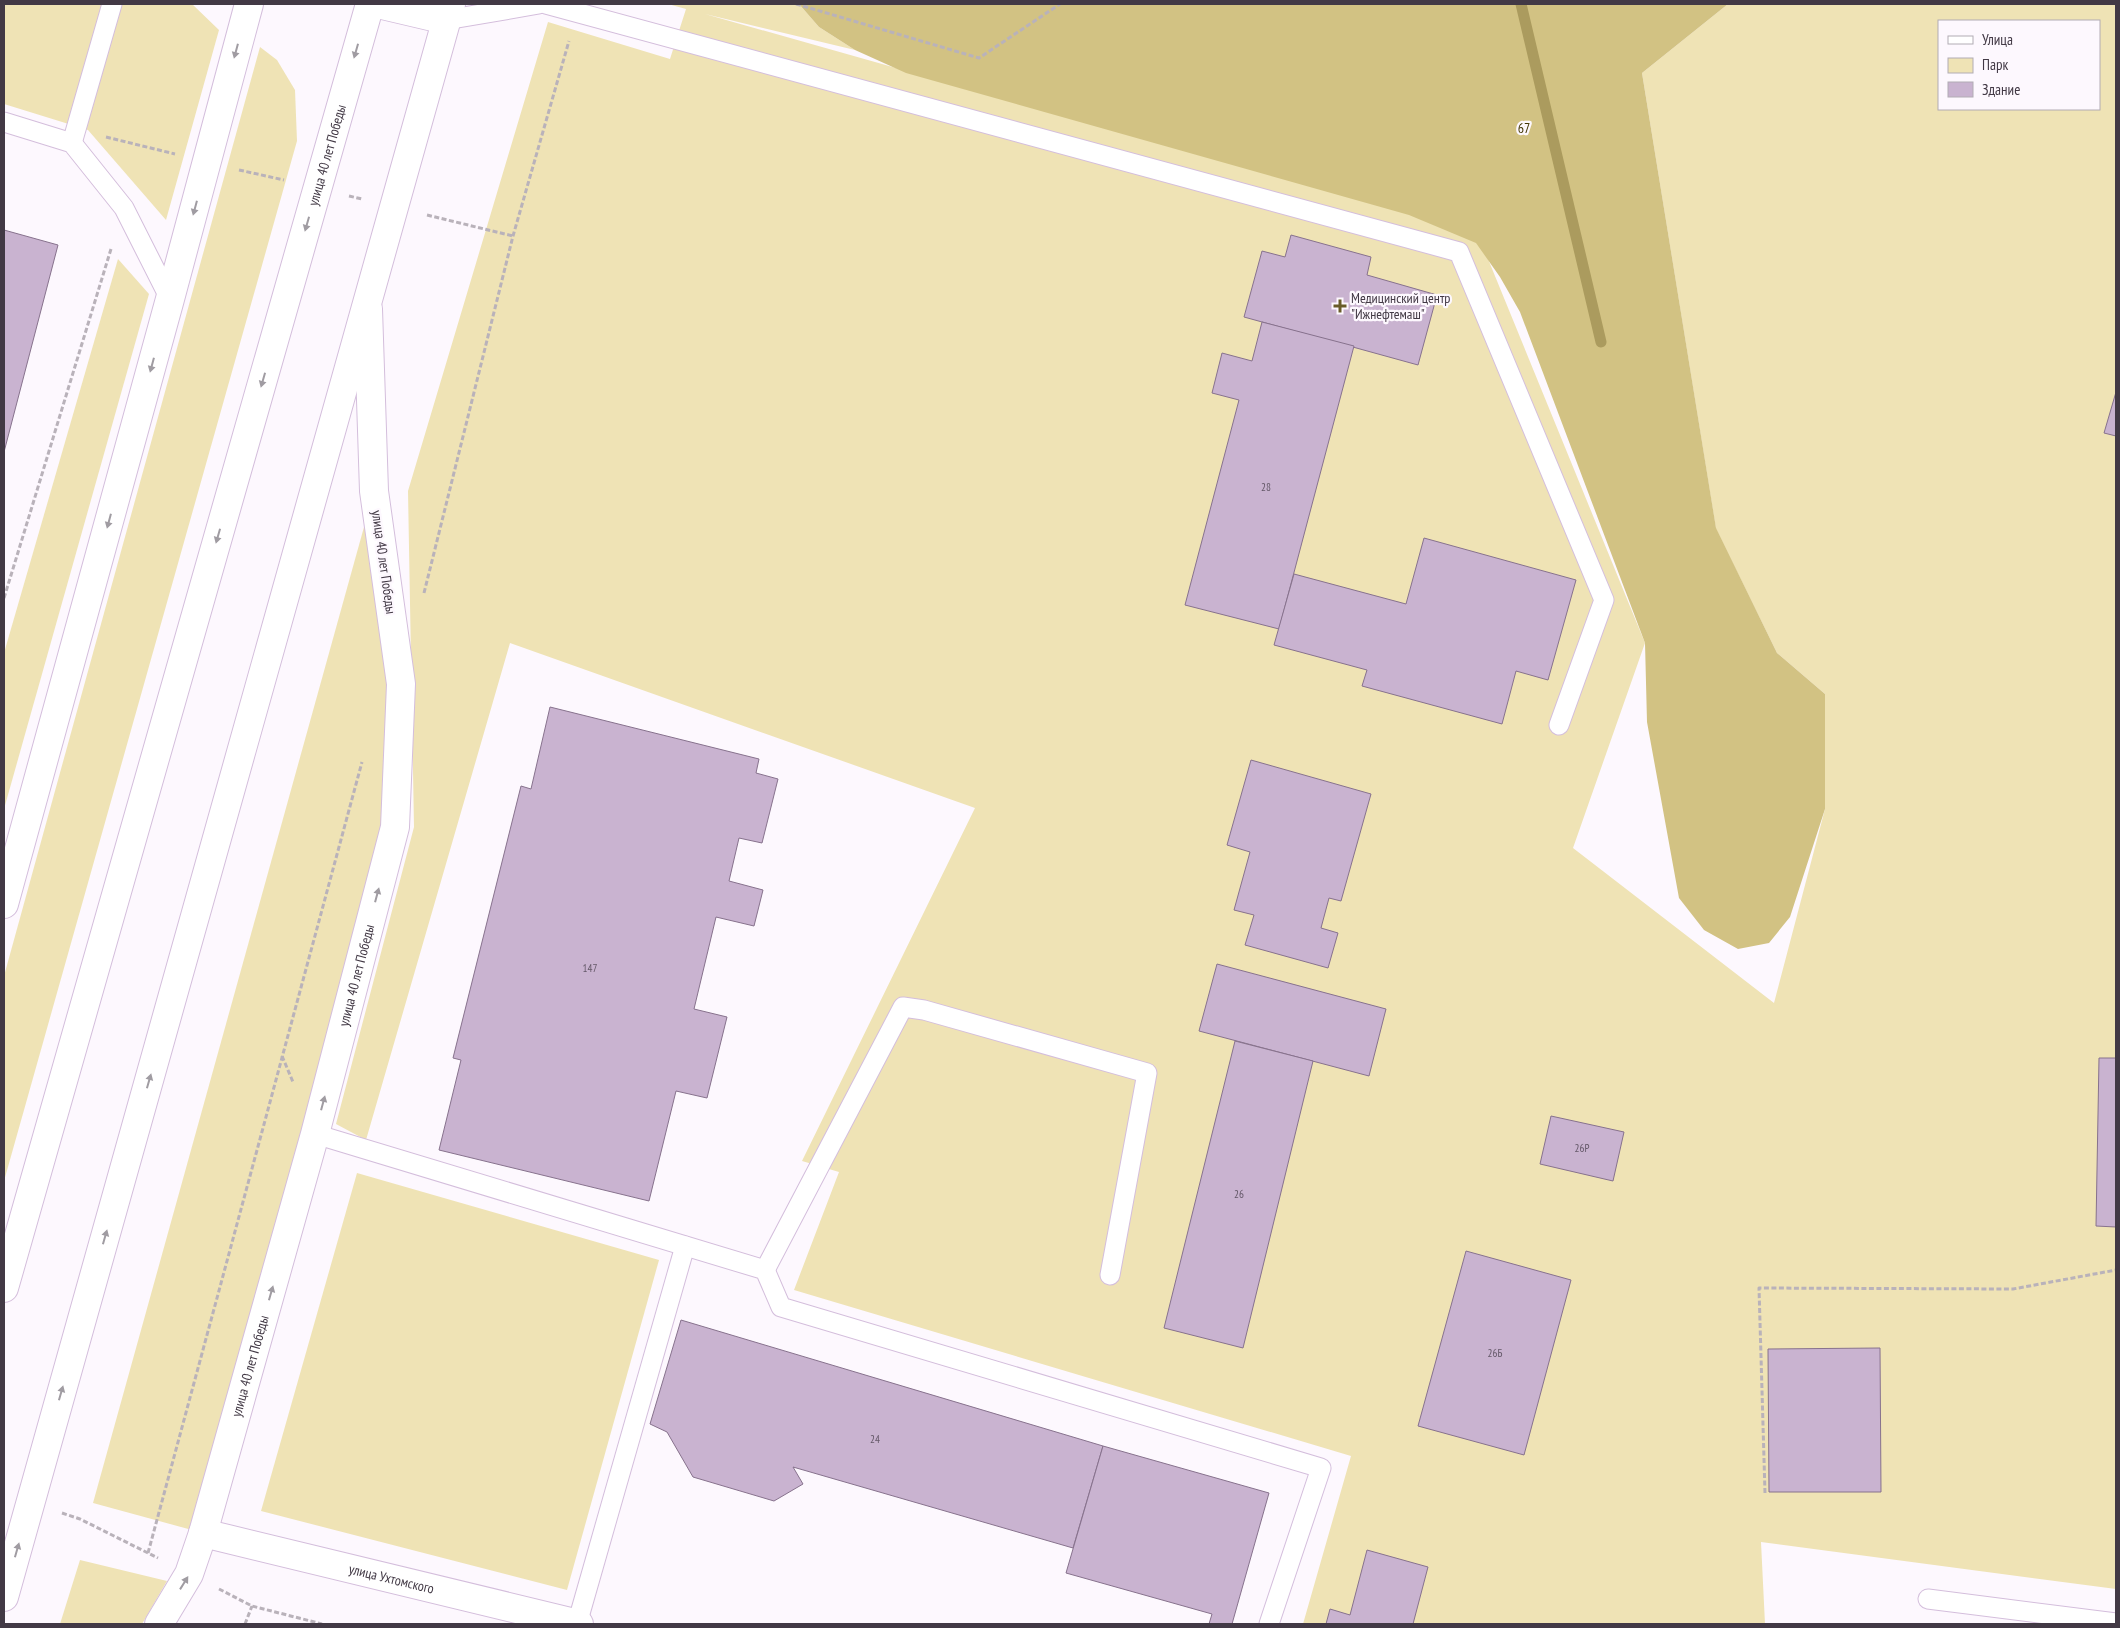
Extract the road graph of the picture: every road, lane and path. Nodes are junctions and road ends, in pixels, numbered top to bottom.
1 (112, 4) edge
2 (249, 4) edge
3 (370, 4) edge
4 (378, 4) edge
5 (539, 4) edge
6 (546, 4) edge
7 (796, 4) edge
8 (1060, 4) edge
9 (449, 12) edge
10 (4, 122) edge
11 (72, 143) junction
12 (124, 208) junction
13 (170, 299) junction
14 (367, 303) junction
15 (4, 598) edge
16 (1560, 725) dead end
17 (4, 904) edge
18 (315, 1134) junction
19 (685, 1246) junction
20 (765, 1270) junction
21 (2116, 1270) edge
22 (1110, 1275) dead end
23 (4, 1288) edge
24 (1765, 1493) dead end
25 (30, 1503) junction
26 (203, 1533) junction
27 (189, 1574) junction
28 (4, 1597) edge
29 (1928, 1599) dead end
30 (252, 1606) junction
31 (2116, 1623) edge
32 (159, 1624) edge
33 (245, 1624) edge
34 (322, 1624) edge
35 (578, 1624) edge
36 (1269, 1624) edge

1 - 11 lane
2 -> 13 main road
3 -> 23 main road, улица 40 лет Победы
4 - 9 main road
5 - 9 lane
6 - 16 lane
7 - 8 path
9 - 14 main road, улица 40 лет Победы
10 - 11 lane
11 - 12 lane
12 - 13 lane
12 - 15 path
13 -> 17 main road
18 -> 14 main road, улица 40 лет Победы
25 -> 14 main road, улица 40 лет Победы
18 - 19 lane
26 -> 18 main road, улица 40 лет Победы
19 - 20 lane
19 - 35 lane
20 - 22 lane
20 - 36 lane
21 - 24 path
25 - 27 path
28 -> 25 main road, улица 40 лет Победы
26 - 27 main road, улица 40 лет Победы
26 - 35 main road, улица Ухтомского
27 - 30 path
32 -> 27 main road, улица 40 лет Победы
29 - 31 lane
30 - 33 path
30 - 34 path

